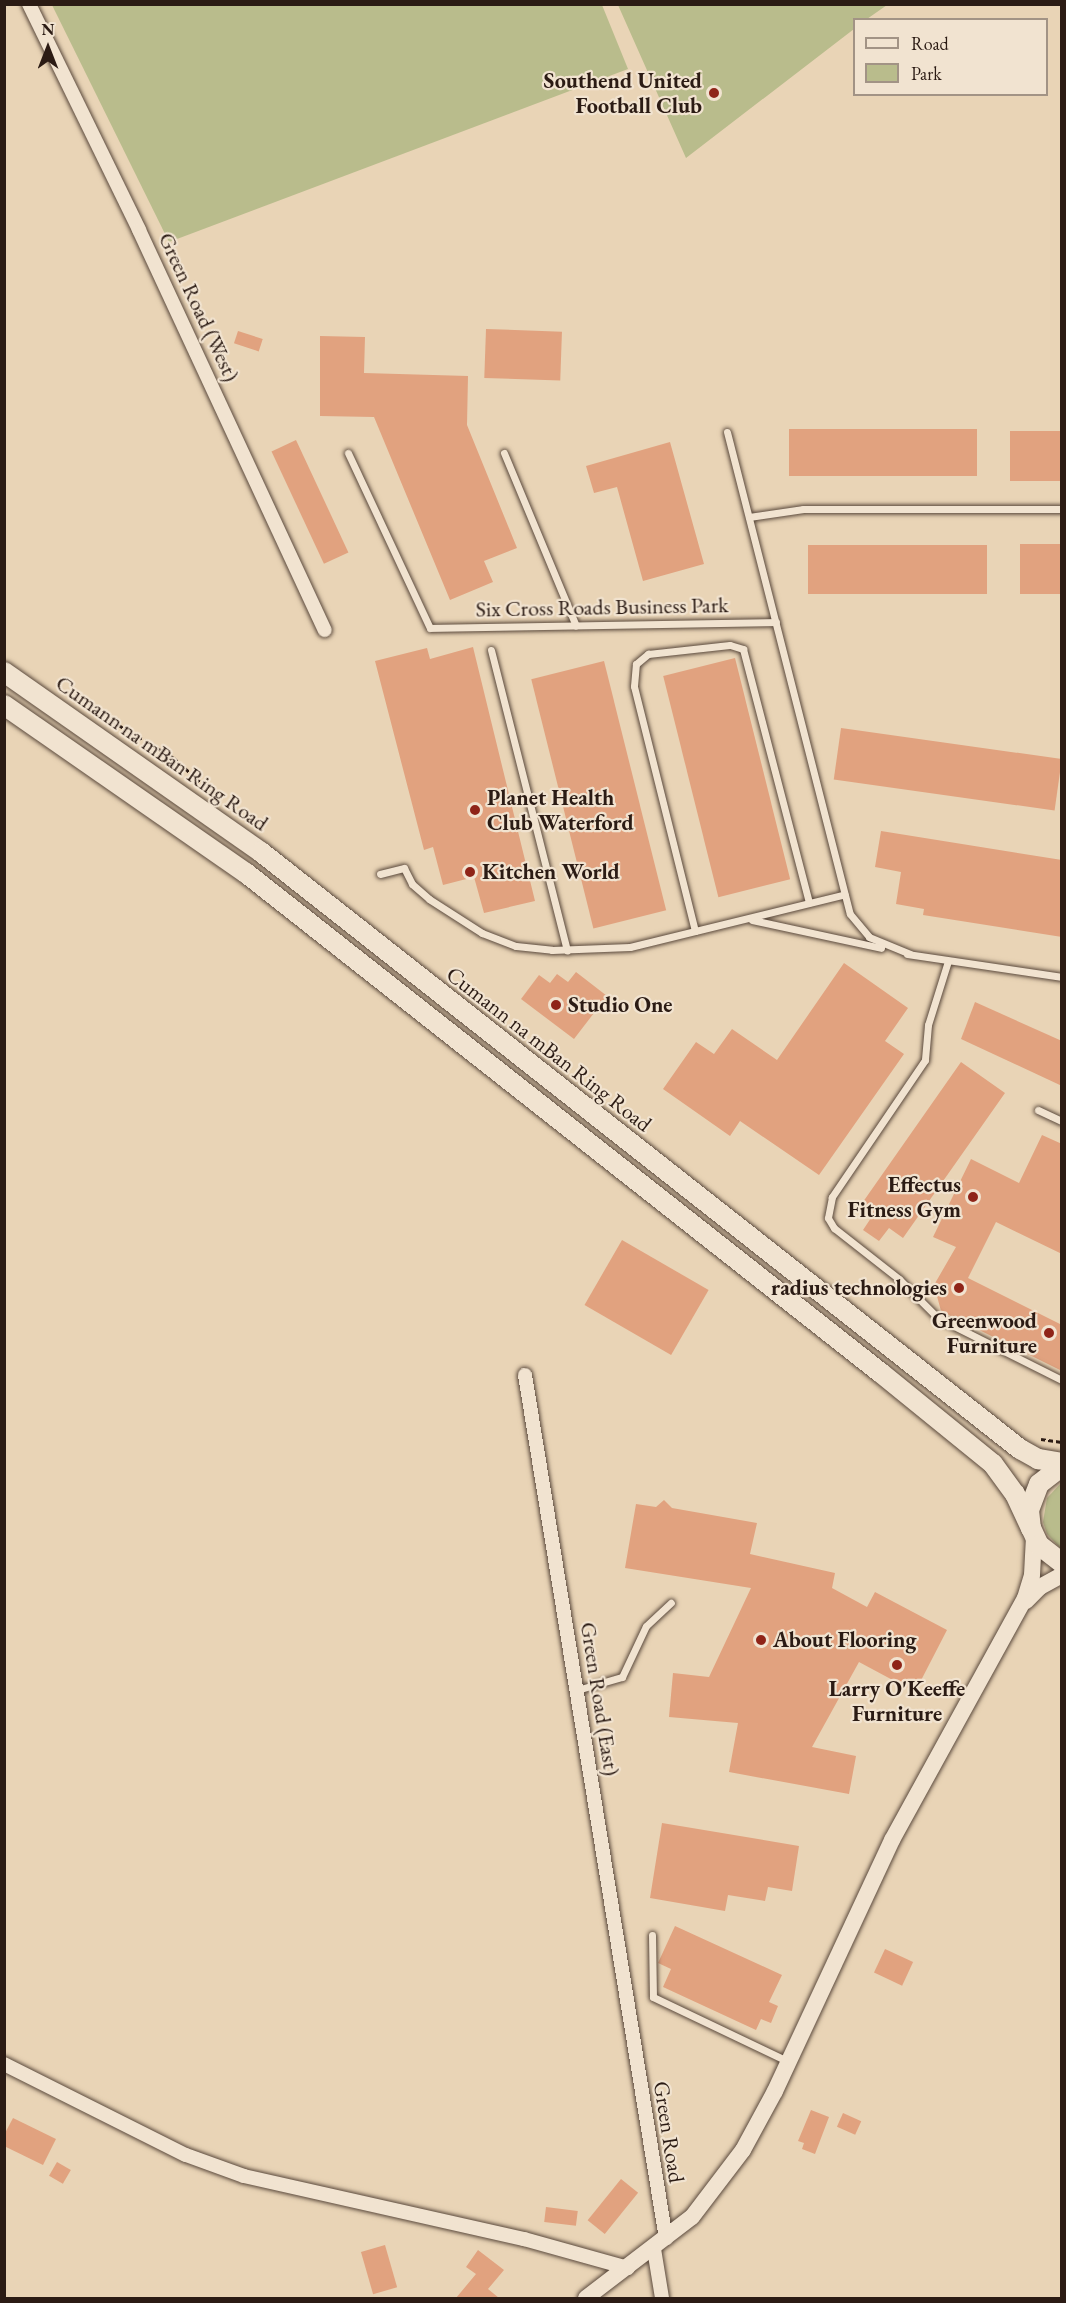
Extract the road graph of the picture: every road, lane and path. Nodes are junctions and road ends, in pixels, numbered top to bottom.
1 (29, 4) edge
2 (727, 432) dead end
3 (348, 453) dead end
4 (504, 453) dead end
5 (1062, 508) edge
6 (749, 517) junction
7 (776, 622) junction
8 (576, 626) junction
9 (325, 630) dead end
10 (491, 651) dead end
11 (4, 672) edge
12 (4, 705) edge
13 (380, 874) dead end
14 (845, 894) junction
15 (809, 903) junction
16 (735, 921) junction
17 (695, 931) junction
18 (567, 951) junction
19 (910, 954) junction
20 (948, 961) junction
21 (1062, 977) edge
22 (1038, 1110) dead end
23 (1062, 1121) edge
24 (525, 1375) dead end
25 (1062, 1380) edge
26 (1062, 1465) edge
27 (1032, 1533) junction
28 (1062, 1563) edge
29 (1062, 1575) edge
30 (670, 1603) dead end
31 (1020, 1609) junction
32 (577, 1690) junction
33 (652, 1935) dead end
34 (632, 2030) joint
35 (789, 2062) junction
36 (4, 2064) edge
37 (660, 2244) junction
38 (628, 2268) junction
39 (586, 2298) edge
40 (662, 2298) edge

1 - 9 street, Green Road (West)
2 - 6 lane
3 - 8 lane, Six Cross Roads Business Park
4 - 8 lane
5 - 6 lane
6 - 7 lane
7 - 8 lane, Six Cross Roads Business Park
7 - 14 lane
10 - 18 lane
11 - 26 main road, Cumann na mBan Ring Road
12 - 27 main road
13 - 18 lane
14 - 15 lane
14 - 19 lane
15 - 16 lane
15 - 17 lane
16 - 17 lane
16 - 19 lane
17 - 18 lane
19 - 20 lane
20 - 21 lane
20 - 25 lane
22 - 23 lane
24 - 32 street, Green Road (East)
26 - 27 main road
27 - 28 main road
27 - 31 street
29 - 31 street
30 - 32 lane
31 - 35 street
32 - 34 street, Green Road (East)
33 - 35 lane
34 - 37 street, Green Road
35 - 37 street
36 - 38 street
37 - 38 street
37 - 40 street
38 - 39 street

